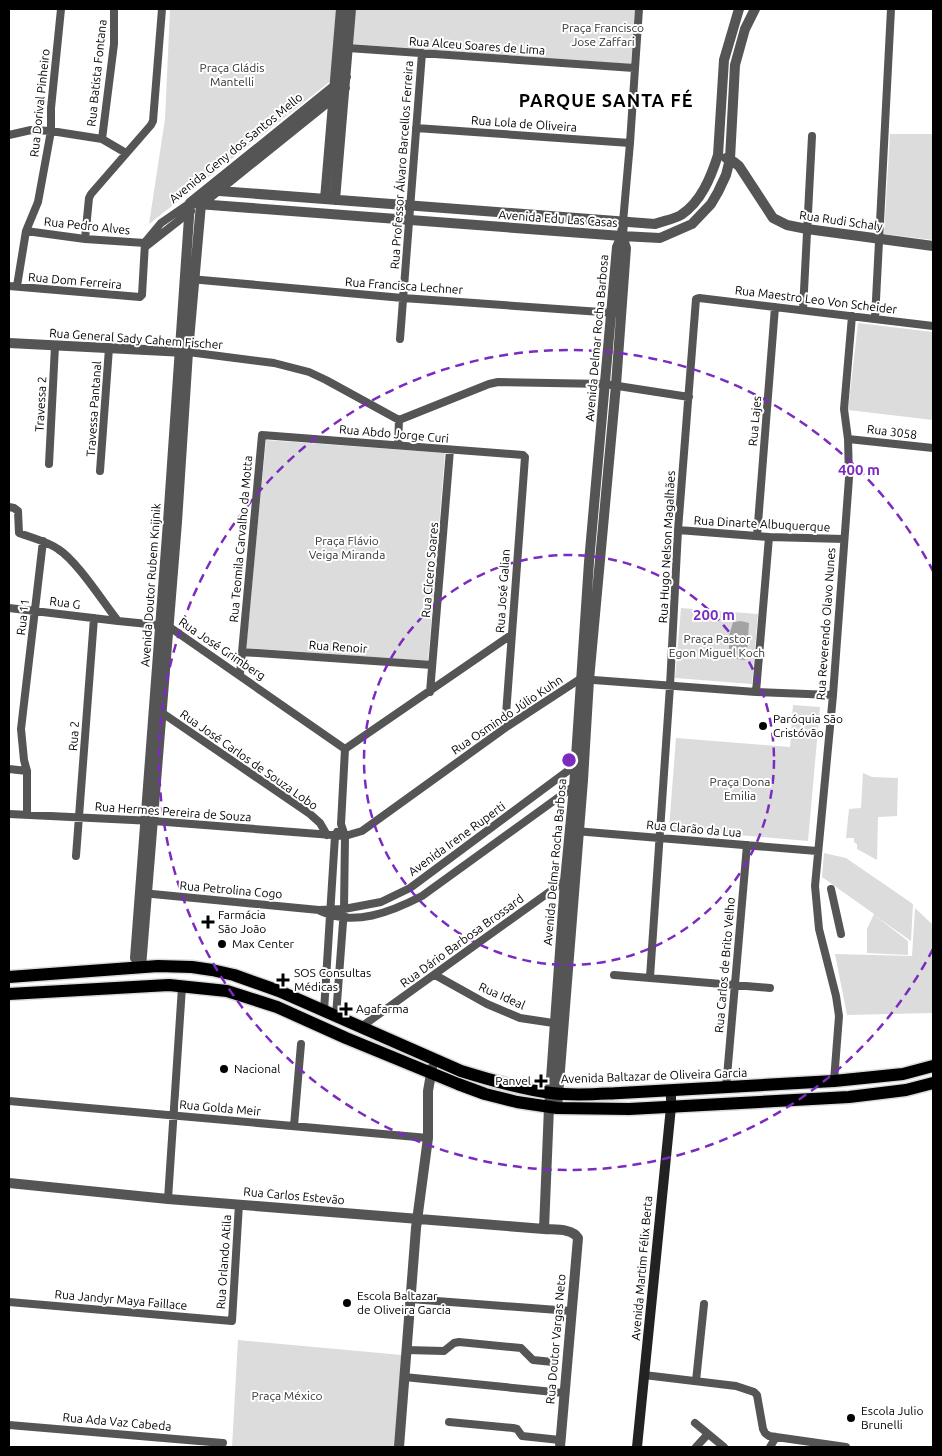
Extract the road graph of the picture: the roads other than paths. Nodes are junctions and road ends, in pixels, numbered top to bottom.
1 (62, 9) edge
2 (114, 9) edge
3 (162, 9) edge
4 (341, 9) edge
5 (351, 9) edge
6 (639, 9) edge
7 (739, 9) edge
8 (755, 9) edge
9 (890, 9) edge
10 (727, 47) junction
11 (348, 48) junction
12 (738, 51) junction
13 (422, 53) junction
14 (634, 68) junction
15 (340, 87) junction
16 (334, 96) junction
17 (416, 128) junction
18 (51, 131) junction
19 (9, 136) edge
20 (812, 136) dead end
21 (102, 139) junction
22 (630, 143) junction
23 (126, 153) junction
24 (718, 155) junction
25 (730, 159) junction
26 (206, 190) junction
27 (219, 191) junction
28 (330, 200) junction
29 (201, 204) junction
30 (410, 206) junction
31 (190, 208) junction
32 (409, 220) junction
33 (623, 222) junction
34 (807, 229) junction
35 (26, 232) junction
36 (622, 236) junction
37 (85, 239) junction
38 (878, 239) junction
39 (145, 245) junction
40 (933, 246) edge
41 (190, 279) junction
42 (13, 286) edge
43 (403, 298) junction
44 (696, 299) joint
45 (775, 307) junction
46 (803, 310) junction
47 (616, 313) junction
48 (852, 316) junction
49 (874, 319) junction
50 (933, 326) edge
51 (400, 339) dead end
52 (9, 343) edge
53 (55, 346) junction
54 (110, 348) junction
55 (184, 352) junction
56 (610, 385) junction
57 (689, 397) junction
58 (398, 420) junction
59 (262, 435) joint
60 (848, 438) junction
61 (398, 445) junction
62 (933, 448) edge
63 (450, 450) junction
64 (524, 456) joint
65 (48, 464) dead end
66 (100, 471) dead end
67 (9, 507) edge
68 (678, 530) junction
69 (757, 536) junction
70 (769, 537) junction
71 (844, 540) junction
72 (43, 541) junction
73 (9, 608) edge
74 (36, 610) junction
75 (94, 618) junction
76 (118, 621) junction
77 (164, 626) junction
78 (512, 635) junction
79 (242, 652) junction
80 (432, 665) junction
81 (240, 674) junction
82 (585, 679) junction
83 (670, 686) junction
84 (430, 692) junction
85 (756, 692) junction
86 (833, 696) junction
87 (158, 710) junction
88 (505, 728) junction
89 (345, 749) junction
90 (584, 758) junction
91 (575, 766) junction
92 (9, 769) edge
93 (27, 771) junction
94 (578, 783) junction
95 (518, 808) junction
96 (9, 814) edge
97 (27, 815) junction
98 (80, 818) junction
99 (527, 820) junction
100 (150, 821) junction
101 (341, 824) junction
102 (574, 830) junction
103 (331, 836) junction
104 (345, 836) junction
105 (661, 836) junction
106 (747, 845) junction
107 (817, 851) junction
108 (76, 856) dead end
109 (440, 866) junction
110 (576, 872) junction
111 (448, 878) junction
112 (565, 881) junction
113 (831, 890) dead end
114 (144, 894) junction
115 (331, 912) junction
116 (344, 913) junction
117 (841, 934) dead end
118 (138, 968) junction
119 (435, 975) junction
120 (614, 975) dead end
121 (9, 976) edge
122 (650, 977) junction
123 (735, 985) junction
124 (182, 987) junction
125 (770, 988) dead end
126 (9, 994) edge
127 (324, 1010) junction
128 (336, 1016) junction
129 (560, 1023) junction
130 (361, 1028) junction
131 (301, 1044) dead end
132 (435, 1060) junction
133 (933, 1066) edge
134 (431, 1074) junction
135 (834, 1081) junction
136 (933, 1083) edge
137 (726, 1088) junction
138 (671, 1091) junction
139 (554, 1093) junction
140 (9, 1101) edge
141 (671, 1107) junction
142 (553, 1108) junction
143 (174, 1116) junction
144 (294, 1126) junction
145 (428, 1138) junction
146 (9, 1184) edge
147 (168, 1199) junction
148 (239, 1204) junction
149 (417, 1218) junction
150 (544, 1229) junction
151 (576, 1234) joint
152 (410, 1299) junction
153 (9, 1302) edge
154 (704, 1304) dead end
155 (571, 1311) junction
156 (232, 1321) joint
157 (406, 1350) junction
158 (553, 1362) dead end
159 (644, 1375) junction
160 (404, 1377) junction
161 (696, 1381) junction
162 (564, 1393) junction
163 (450, 1422) dead end
164 (695, 1423) dead end
165 (9, 1425) edge
166 (708, 1434) junction
167 (162, 1437) junction
168 (776, 1437) junction
169 (223, 1443) dead end
170 (560, 1444) edge
171 (834, 1446) edge
172 (161, 1447) edge
173 (399, 1447) edge
174 (637, 1447) edge
175 (696, 1447) edge
176 (724, 1447) edge
177 (770, 1447) edge
178 (846, 1447) edge

1 - 18 street, Rua Dorival Pinheiro
2 - 21 street, Rua Batista Fontana
3 - 23 street
4 - 15 street
5 - 11 street
6 - 14 street
7 - 10 street, Avenida Edu Las Casas
8 - 12 street, Avenida Edu Las Casas
9 - 38 street
10 - 12 street
10 - 24 street, Avenida Edu Las Casas
11 - 13 street, Rua Alceu Soares de Lima
11 - 15 street
12 - 25 street, Avenida Edu Las Casas
13 - 14 street, Rua Alceu Soares de Lima
13 - 17 street, Rua Professor Álvaro Barcellos Ferreira
14 - 22 street
15 - 16 street, Avenida Geny dos Santos Mello
15 - 26 street, Avenida Geny dos Santos Mello
15 - 28 street
16 - 27 street, Avenida Geny dos Santos Mello
16 - 28 street
17 - 22 street, Rua Lola de Oliveira
17 - 30 street, Rua Professor Álvaro Barcellos Ferreira
18 - 19 street
18 - 21 street
18 - 35 street, Rua Dorival Pinheiro
20 - 34 street
21 - 23 street
22 - 33 street
23 - 37 street
24 - 25 street, Rua Rudi Schaly
24 - 33 street, Avenida Edu Las Casas
25 - 34 street, Rua Rudi Schaly
25 - 36 street, Avenida Edu Las Casas
26 - 27 street, Avenida Edu Las Casas
26 - 31 street, Avenida Geny dos Santos Mello
27 - 28 street, Avenida Edu Las Casas
27 - 29 street, Avenida Geny dos Santos Mello
28 - 30 street, Avenida Edu Las Casas
29 - 31 street, Avenida Edu Las Casas
29 - 32 street, Avenida Edu Las Casas
29 - 41 street, Avenida Doutor Rubem Knijnik
30 - 32 street, Rua Professor Álvaro Barcellos Ferreira
30 - 33 street, Avenida Edu Las Casas
31 - 39 street, Avenida Geny dos Santos Mello
31 - 41 street, Avenida Doutor Rubem Knijnik
32 - 36 street, Avenida Edu Las Casas
32 - 43 street, Rua Professor Álvaro Barcellos Ferreira
33 - 36 street, Avenida Delmar Rocha Barbosa
34 - 38 street, Rua Rudi Schaly
34 - 46 street
35 - 37 street, Rua Pedro Alves
35 - 42 street, Rua Dorival Pinheiro
36 - 47 street, Avenida Delmar Rocha Barbosa
37 - 39 street, Rua Pedro Alves
38 - 40 street, Rua Rudi Schaly
38 - 49 street
39 - 42 street, Rua Dom Ferreira
41 - 43 street, Rua Francisca Lechner
41 - 55 street, Avenida Doutor Rubem Knijnik
43 - 47 street, Rua Francisca Lechner
43 - 51 street, Rua Professor Álvaro Barcellos Ferreira
44 - 45 street, Rua Maestro Leo Von Scheider
44 - 57 street, Rua Hugo Nelson Magalhães
45 - 46 street, Rua Maestro Leo Von Scheider
45 - 69 street, Rua Lajes
46 - 48 street, Rua Maestro Leo Von Scheider
47 - 56 street, Avenida Delmar Rocha Barbosa
48 - 49 street, Rua Maestro Leo Von Scheider
48 - 60 street, Rua Reverendo Olavo Nunes
49 - 50 street, Rua Maestro Leo Von Scheider
52 - 53 street, Rua General Sady Cahem Fischer
53 - 54 street, Rua General Sady Cahem Fischer
53 - 65 street, Travessa 2
54 - 55 street, Rua General Sady Cahem Fischer
54 - 66 street, Travessa Pantanal
55 - 58 street, Rua General Sady Cahem Fischer
55 - 77 street, Avenida Doutor Rubem Knijnik
56 - 57 street
56 - 58 street
56 - 82 street, Avenida Delmar Rocha Barbosa
57 - 68 street, Rua Hugo Nelson Magalhães
58 - 61 street
59 - 61 street, Rua Abdo Jorge Curi
59 - 79 street, Rua Teomila Carvalho da Motta
60 - 62 street, Rua 3058
60 - 71 street, Rua Reverendo Olavo Nunes
61 - 63 street, Rua Abdo Jorge Curi
63 - 64 street, Rua Abdo Jorge Curi
63 - 80 street, Rua Cícero Soares
64 - 78 street, Rua José Galian
67 - 72 street
68 - 69 street, Rua Dinarte Albuquerque
68 - 83 street, Rua Hugo Nelson Magalhães
69 - 70 street, Rua Dinarte Albuquerque
70 - 71 street, Rua Dinarte Albuquerque
70 - 85 street
71 - 86 street, Rua Reverendo Olavo Nunes
72 - 74 street, Rua 11
72 - 76 street
73 - 74 street, Rua G
74 - 75 street, Rua G
74 - 93 street, Rua 11
75 - 76 street, Rua G
75 - 98 street, Rua 2
76 - 77 street, Rua José Grimberg
77 - 81 street, Rua José Grimberg
77 - 87 street, Avenida Doutor Rubem Knijnik
78 - 84 street
78 - 88 street, Rua José Galian
79 - 80 street, Rua Renoir
79 - 81 street, Rua Teomila Carvalho da Motta
80 - 84 street, Rua Cícero Soares
81 - 89 street, Rua José Grimberg
82 - 83 street
82 - 88 street, Rua Osmindo Júlio Kuhn
82 - 90 street, Avenida Delmar Rocha Barbosa
82 - 91 street, Avenida Delmar Rocha Barbosa
83 - 85 street
83 - 105 street, Rua Hugo Nelson Magalhães
84 - 89 street
85 - 86 street
86 - 107 street, Rua Reverendo Olavo Nunes
87 - 100 street, Avenida Doutor Rubem Knijnik
87 - 103 street, Rua José Carlos de Souza Lobo
88 - 104 street, Rua Osmindo Júlio Kuhn
89 - 101 street
90 - 91 street, Avenida Irene Ruperti
90 - 94 street, Avenida Delmar Rocha Barbosa
91 - 94 street, Avenida Delmar Rocha Barbosa
91 - 95 street, Avenida Irene Ruperti
92 - 93 street
93 - 97 street, Rua 11
94 - 99 street, Avenida Irene Ruperti
94 - 102 street, Avenida Delmar Rocha Barbosa
95 - 99 street
95 - 109 street, Avenida Irene Ruperti
96 - 97 street, Rua Hermes Pereira de Souza
97 - 98 street, Rua Hermes Pereira de Souza
98 - 100 street, Rua Hermes Pereira de Souza
98 - 108 street, Rua 2
99 - 111 street, Avenida Irene Ruperti
100 - 103 street, Rua Hermes Pereira de Souza
100 - 114 street, Avenida Doutor Rubem Knijnik
101 - 103 street
101 - 104 street
102 - 105 street, Rua Clarão da Lua
102 - 110 street, Avenida Delmar Rocha Barbosa
102 - 112 street, Avenida Delmar Rocha Barbosa
103 - 104 street, Rua Osmindo Júlio Kuhn
103 - 115 street
104 - 116 street
105 - 106 street, Rua Clarão da Lua
105 - 122 street, Rua Hugo Nelson Magalhães
106 - 107 street, Rua Clarão da Lua
106 - 123 street, Rua Carlos de Brito Velho
107 - 135 street, Rua Reverendo Olavo Nunes
109 - 111 street
109 - 116 street, Avenida Irene Ruperti
110 - 112 street, Rua Dário Barbosa Brossard
110 - 129 street, Avenida Delmar Rocha Barbosa
111 - 116 street, Avenida Irene Ruperti
112 - 119 street, Rua Dário Barbosa Brossard
112 - 129 street, Avenida Delmar Rocha Barbosa
113 - 117 street
114 - 115 street, Rua Petrolina Cogo
114 - 118 street, Avenida Doutor Rubem Knijnik
115 - 116 street, Avenida Irene Ruperti
115 - 127 street
116 - 128 street
118 - 121 main road, Avenida Baltazar de Oliveira Garcia
118 - 127 main road, Avenida Baltazar de Oliveira Garcia
119 - 129 street, Rua Ideal
119 - 130 street, Rua Dário Barbosa Brossard
120 - 122 street
122 - 123 street
123 - 125 street
123 - 137 street, Rua Carlos de Brito Velho
124 - 126 main road
124 - 134 main road
124 - 143 street
127 - 128 main road, Avenida Baltazar de Oliveira Garcia
128 - 130 main road, Avenida Baltazar de Oliveira Garcia
129 - 139 street, Avenida Delmar Rocha Barbosa
130 - 132 main road, Avenida Baltazar de Oliveira Garcia
131 - 144 street
132 - 134 street
132 - 139 main road, Avenida Baltazar de Oliveira Garcia
133 - 135 main road, Avenida Baltazar de Oliveira Garcia
134 - 142 main road
134 - 145 street
135 - 137 main road, Avenida Baltazar de Oliveira Garcia
136 - 141 main road
137 - 138 main road, Avenida Baltazar de Oliveira Garcia
138 - 139 main road, Avenida Baltazar de Oliveira Garcia
138 - 141 main road, Avenida Martim Félix Berta
139 - 142 street, Avenida Delmar Rocha Barbosa
140 - 143 street, Rua Golda Meir
141 - 142 main road
141 - 159 main road, Avenida Martim Félix Berta
142 - 150 street, Avenida Delmar Rocha Barbosa
143 - 144 street, Rua Golda Meir
143 - 147 street
144 - 145 street, Rua Golda Meir
145 - 149 street
146 - 147 street, Rua Carlos Estevão
147 - 148 street, Rua Carlos Estevão
148 - 149 street, Rua Carlos Estevão
148 - 156 street, Rua Orlando Atila
149 - 150 street, Rua Carlos Estevão
149 - 152 street
150 - 151 street, Rua Carlos Estevão
151 - 155 street, Rua Doutor Vargas Neto
152 - 155 street
152 - 157 street
153 - 156 street, Rua Jandyr Maya Faillace
154 - 161 street
155 - 162 street, Rua Doutor Vargas Neto
157 - 158 street
157 - 160 street
159 - 161 street
159 - 174 main road, Avenida Martim Félix Berta
160 - 162 street
160 - 173 street
161 - 168 street
162 - 170 street, Rua Doutor Vargas Neto
163 - 170 street
164 - 166 street
165 - 167 street, Rua Ada Vaz Cabeda
166 - 175 street
166 - 176 street
167 - 169 street, Rua Ada Vaz Cabeda
167 - 172 street
168 - 171 street
168 - 177 street
171 - 178 street

